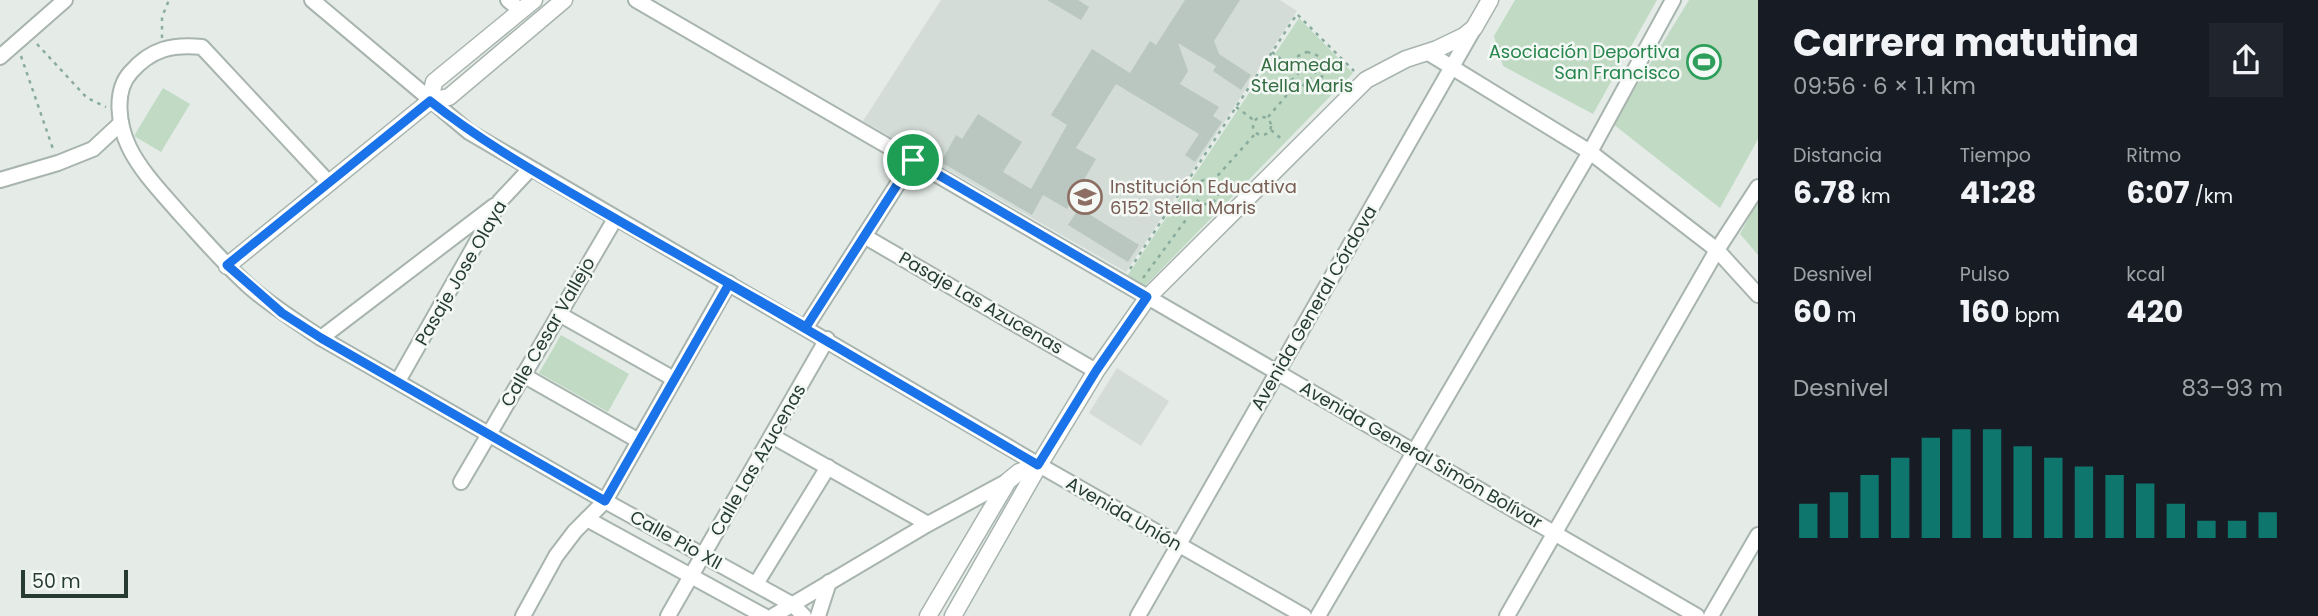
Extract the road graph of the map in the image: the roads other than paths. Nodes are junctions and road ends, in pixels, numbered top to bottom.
1 (65, 0) edge
2 (312, 0) edge
3 (534, 0) edge
4 (564, 0) edge
5 (636, 0) edge
6 (1490, 0) edge
7 (1673, 0) edge
8 (514, 5) edge
9 (1474, 28) junction
10 (1427, 52) junction
11 (0, 57) edge
12 (1451, 68) junction
13 (430, 101) junction
14 (120, 116) junction
15 (1590, 152) junction
16 (913, 160) junction
17 (530, 169) junction
18 (0, 180) edge
19 (329, 183) junction
20 (1758, 187) edge
21 (500, 201) junction
22 (615, 219) junction
23 (864, 236) junction
24 (1717, 250) junction
25 (227, 265) junction
26 (729, 284) junction
27 (1143, 290) junction
28 (1758, 295) edge
29 (559, 314) junction
30 (806, 327) junction
31 (321, 338) junction
32 (827, 340) junction
33 (1096, 371) junction
34 (1278, 373) junction
35 (523, 375) junction
36 (674, 379) junction
37 (398, 381) junction
38 (489, 433) junction
39 (772, 436) junction
40 (639, 441) junction
41 (1416, 452) junction
42 (1038, 465) junction
43 (828, 467) junction
44 (1008, 481) junction
45 (460, 482) dead end
46 (605, 501) junction
47 (587, 519) junction
48 (928, 524) junction
49 (1554, 533) junction
50 (1758, 535) edge
51 (1178, 544) junction
52 (703, 555) junction
53 (691, 576) junction
54 (829, 582) junction
55 (756, 584) junction
56 (793, 605) junction
57 (523, 616) edge
58 (668, 616) edge
59 (764, 616) edge
60 (773, 616) edge
61 (804, 616) edge
62 (818, 616) edge
63 (928, 616) edge
64 (953, 616) edge
65 (1138, 616) edge
66 (1304, 616) edge
67 (1318, 616) edge
68 (1507, 616) edge
69 (1697, 616) edge
70 (1711, 616) edge

1 - 11 street
2 - 13 street, Avenida Unión
3 - 8 street
4 - 13 street
5 - 16 street, Avenida General Simón Bolívar
6 - 9 street, Avenida General Córdova
7 - 15 street
8 - 13 street
9 - 10 street
9 - 12 street, Avenida General Córdova
10 - 12 street
10 - 27 street
12 - 15 street
12 - 34 street, Avenida General Córdova
13 - 17 street, Avenida Unión
13 - 19 street
14 - 18 street
14 - 19 street
14 - 25 street, Calle Pio XII
15 - 24 street
15 - 41 street
16 - 23 street
16 - 27 street, Avenida General Simón Bolívar
17 - 21 street, Pasaje Jose Olaya
17 - 22 street, Avenida Unión
19 - 25 street
20 - 24 street
21 - 31 street
21 - 37 street, Pasaje Jose Olaya
22 - 26 street, Avenida Unión
22 - 29 street, Calle Cesar Vallejo
23 - 30 street
23 - 33 street, Pasaje Las Azucenas
24 - 28 street
24 - 49 street
25 - 31 street, Calle Pio XII
26 - 30 street, Avenida Unión
26 - 36 street
27 - 33 street
27 - 34 street, Avenida General Simón Bolívar
29 - 35 street, Calle Cesar Vallejo
29 - 36 street
30 - 32 street, Avenida Unión
31 - 37 street, Calle Pio XII
32 - 39 street, Calle Las Azucenas
32 - 42 street, Avenida Unión
33 - 42 street
34 - 41 street, Avenida General Simón Bolívar
34 - 51 street, Avenida General Córdova
35 - 38 street, Calle Cesar Vallejo
35 - 40 street
36 - 40 street
37 - 38 street, Calle Pio XII
38 - 45 street, Calle Cesar Vallejo
38 - 46 street, Calle Pio XII
39 - 43 street
39 - 52 street, Calle Las Azucenas
40 - 46 street
41 - 49 street, Avenida General Simón Bolívar
41 - 67 street
42 - 44 street
42 - 51 street, Avenida Unión
42 - 64 street
43 - 48 street
43 - 55 street
44 - 48 street
44 - 63 street
46 - 47 street
46 - 52 street, Calle Pio XII
47 - 53 street, Calle Pio XII
47 - 57 street
48 - 54 street
49 - 68 street
49 - 69 street, Avenida General Simón Bolívar
50 - 70 street
51 - 65 street, Avenida General Córdova
51 - 66 street, Avenida Unión
52 - 53 street, Calle Las Azucenas
52 - 55 street, Calle Pio XII
53 - 58 street, Calle Las Azucenas
53 - 59 street, Calle Pio XII
54 - 56 street
54 - 62 street
55 - 56 street, Calle Pio XII
56 - 60 street
56 - 61 street, Calle Pio XII

